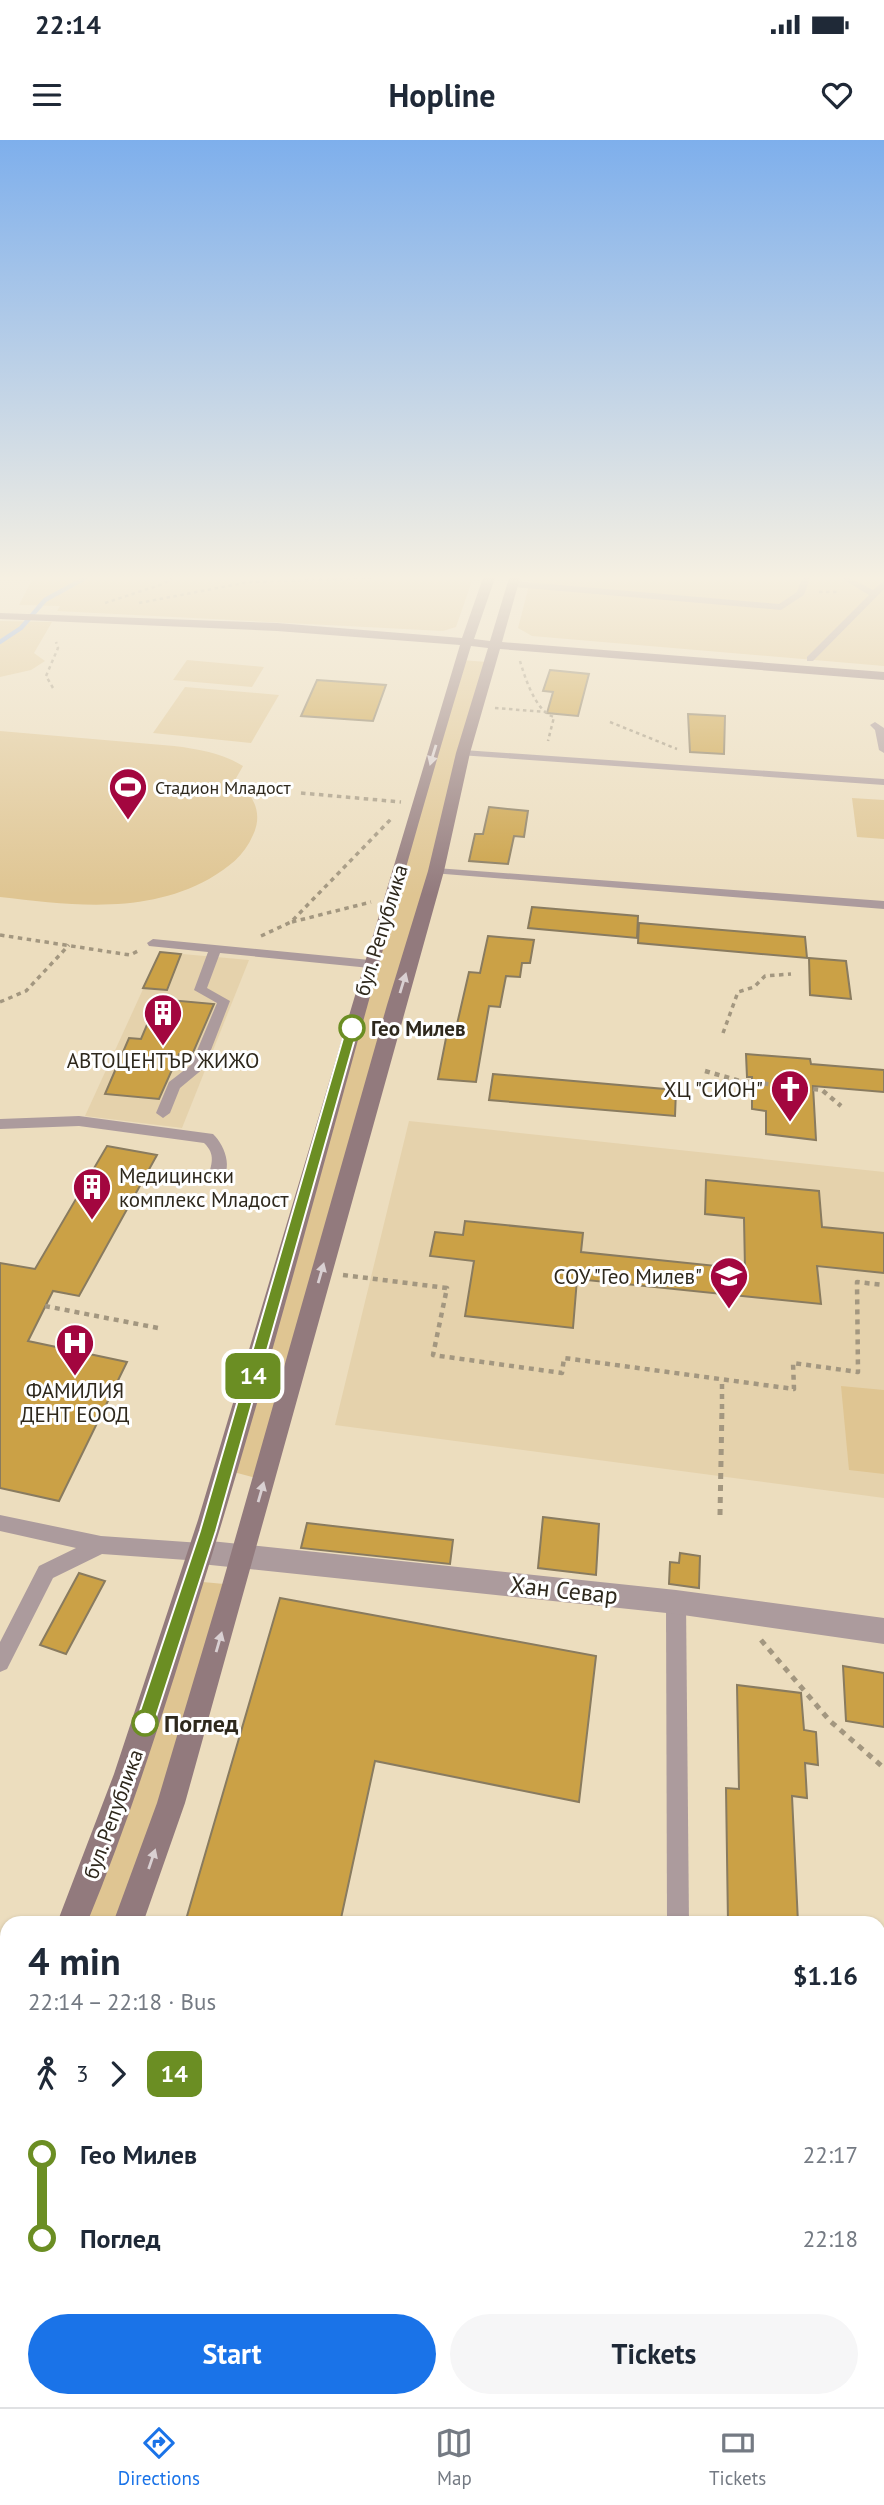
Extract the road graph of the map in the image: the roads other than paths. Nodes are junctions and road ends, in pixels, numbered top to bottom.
1 (454, 684) edge
2 (482, 684) edge
3 (875, 725) dead end
4 (884, 750) edge
5 (463, 753) junction
6 (884, 782) edge
7 (436, 871) junction
8 (884, 905) edge
9 (153, 943) road end
10 (215, 950) junction
11 (370, 964) junction
12 (163, 1113) dead end
13 (0, 1124) edge
14 (214, 1179) dead end
15 (0, 1523) edge
16 (102, 1545) junction
17 (201, 1552) junction
18 (242, 1558) junction
19 (676, 1602) junction
20 (884, 1631) edge
21 (0, 1662) edge
22 (75, 1916) edge
23 (131, 1916) edge
24 (678, 1916) edge

1 -> 11 street, бул. Република
2 - 5 street, бул. Република
3 - 4 lane
5 - 6 lane
5 - 7 street, бул. Република
7 - 8 lane
18 -> 7 street, бул. Република
9 - 10 lane
10 - 11 lane
10 - 12 lane
11 - 17 street, бул. Република
13 - 14 lane
15 - 16 lane
16 - 17 lane
16 - 21 lane
17 - 18 street, Хан Севар
17 - 22 street, бул. Република
18 - 19 street, Хан Севар
23 -> 18 street, бул. Република
19 - 20 street, Хан Севар
19 - 24 lane

